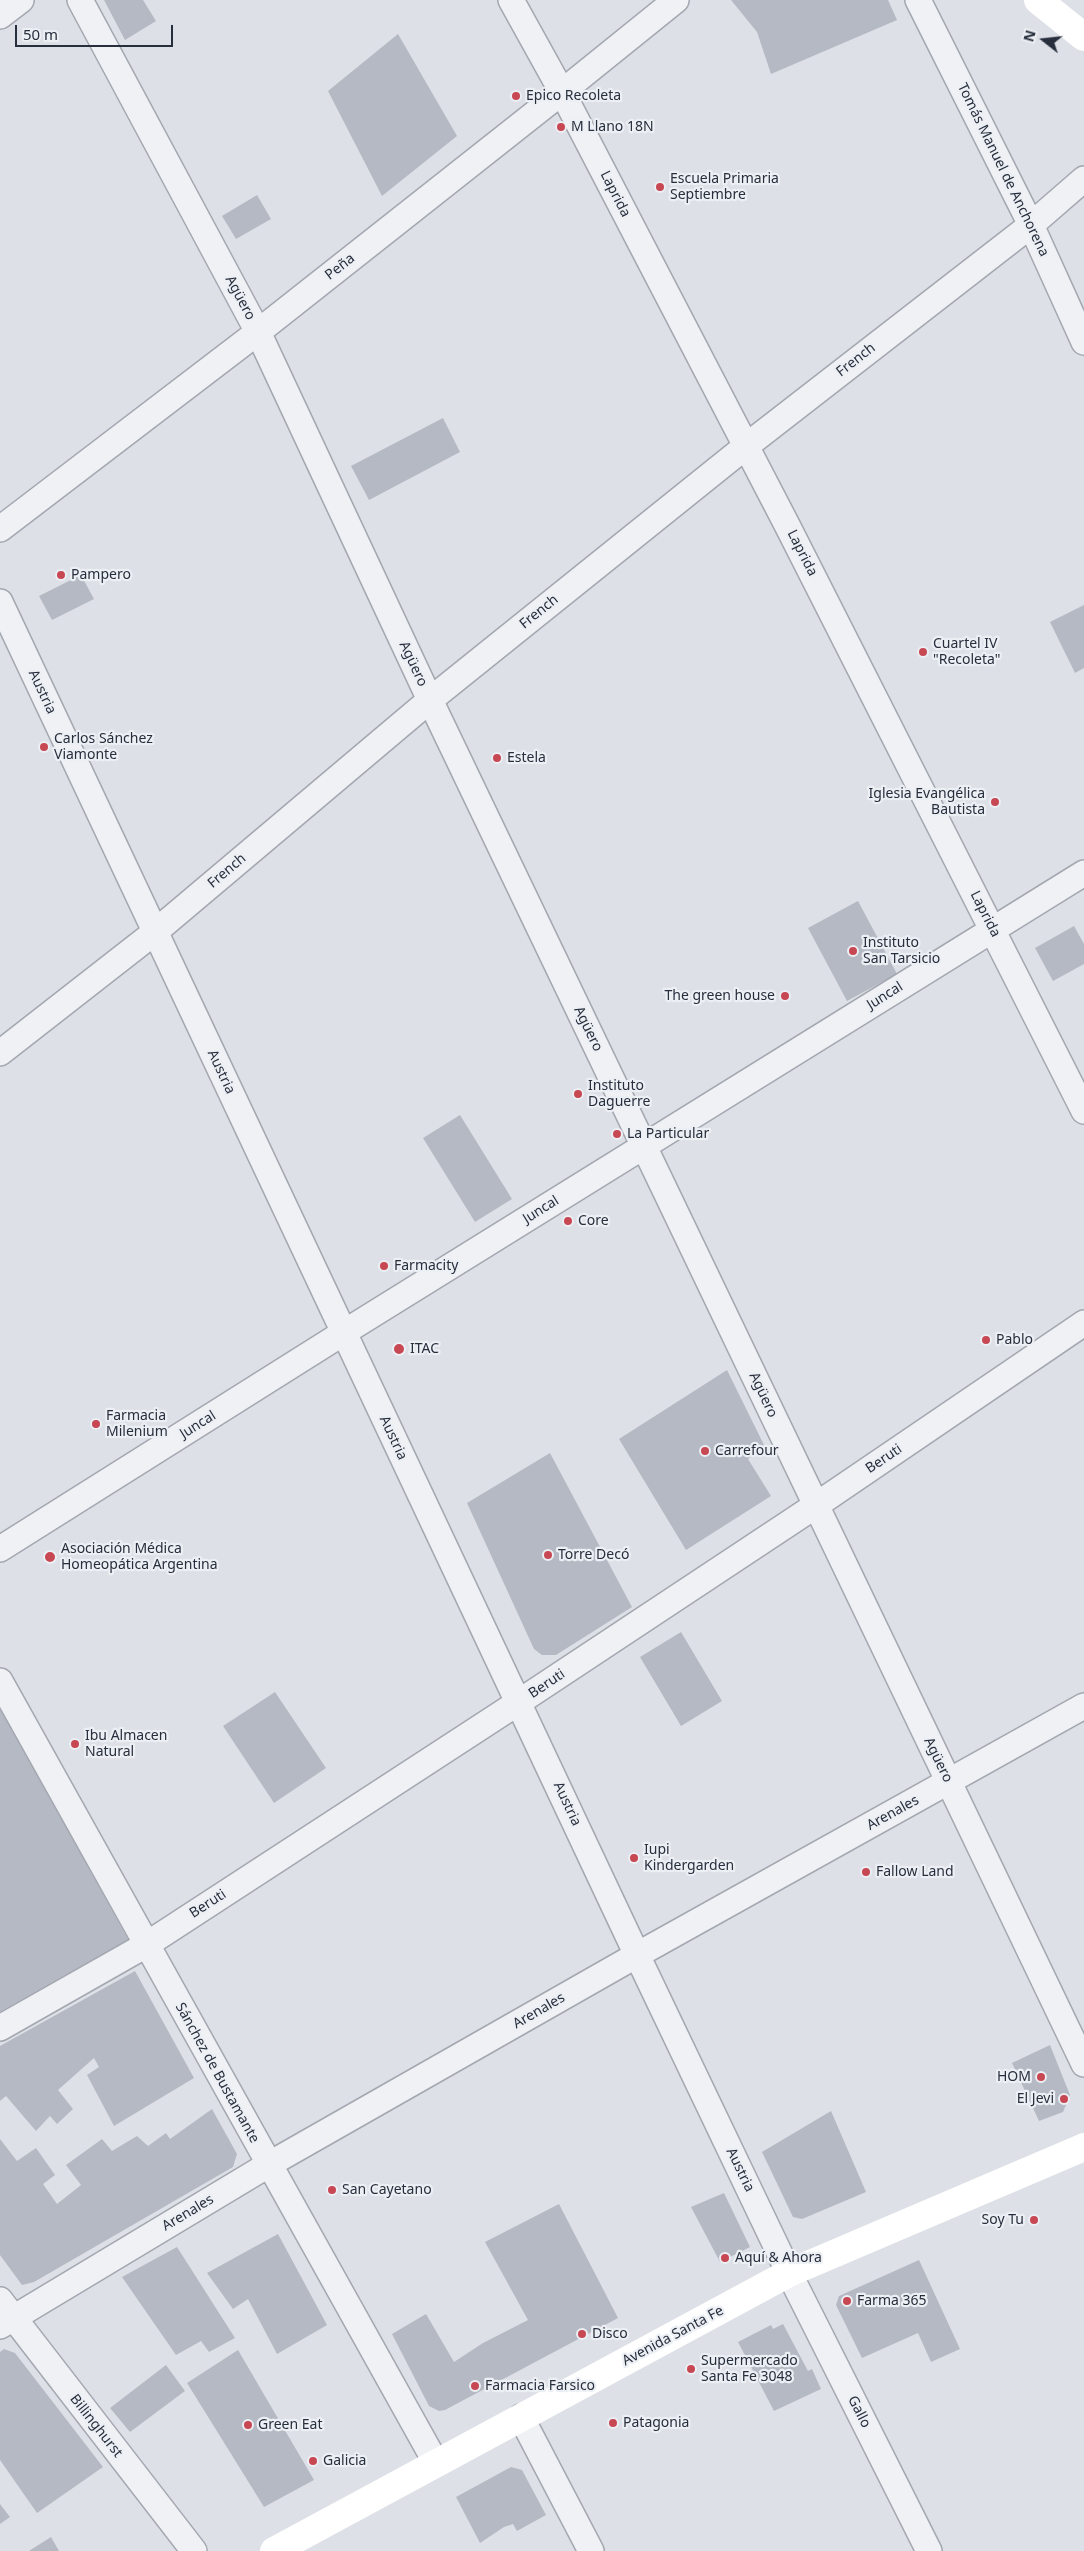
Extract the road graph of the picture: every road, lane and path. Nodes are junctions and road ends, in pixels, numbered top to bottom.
1 (20, 0) edge
2 (80, 0) edge
3 (511, 0) edge
4 (676, 0) edge
5 (918, 0) edge
6 (1038, 0) edge
7 (0, 16) edge
8 (1084, 37) edge
9 (562, 92) junction
10 (1084, 179) edge
11 (1031, 224) junction
12 (258, 332) junction
13 (1084, 342) edge
14 (745, 446) junction
15 (0, 529) edge
16 (0, 602) edge
17 (430, 700) junction
18 (1084, 873) edge
19 (993, 928) junction
20 (155, 932) junction
21 (3, 1042) edge
22 (1084, 1111) edge
23 (645, 1146) junction
24 (1084, 1322) edge
25 (343, 1333) junction
26 (816, 1506) junction
27 (0, 1549) edge
28 (0, 1681) edge
29 (519, 1702) junction
30 (1084, 1706) edge
31 (949, 1782) junction
32 (146, 1945) junction
33 (637, 1954) junction
34 (0, 2028) edge
35 (1084, 2064) edge
36 (1084, 2147) edge
37 (268, 2165) junction
38 (789, 2273) junction
39 (4, 2315) edge
40 (521, 2417) junction
41 (436, 2463) junction
42 (194, 2551) edge
43 (274, 2551) edge
44 (591, 2551) edge
45 (929, 2551) edge

1 - 7 street
2 - 12 street, Agüero
3 - 9 street, Laprida
4 - 9 street, Peña
5 - 11 street, Tomás Manuel de Anchorena
6 - 8 main road
9 - 12 street, Peña
9 - 14 street, Laprida
10 - 11 street, French
11 - 13 street, Tomás Manuel de Anchorena
11 - 14 street, French
12 - 15 street, Peña
12 - 17 street, Agüero
14 - 17 street, French
14 - 19 street, Laprida
16 - 20 street, Austria
17 - 20 street, French
17 - 23 street, Agüero
18 - 19 street, Juncal
19 - 22 street, Laprida
19 - 23 street, Juncal
20 - 21 street, French
20 - 25 street, Austria
23 - 25 street, Juncal
23 - 26 street, Agüero
24 - 26 street, Beruti
25 - 27 street, Juncal
25 - 29 street, Austria
26 - 29 street, Beruti
26 - 31 street, Agüero
28 - 32 street, Sánchez de Bustamante
29 - 32 street, Beruti
29 - 33 street, Austria
30 - 31 street, Arenales
31 - 33 street, Arenales
31 - 35 street, Agüero
32 - 34 street, Beruti
32 - 37 street, Sánchez de Bustamante
33 - 37 street, Arenales
33 - 38 street, Austria
36 - 38 main road, Avenida Santa Fe
37 - 39 street, Arenales
37 - 41 street, Sánchez de Bustamante
38 - 40 main road, Avenida Santa Fe
38 - 45 street, Gallo
39 - 42 street, Billinghurst
40 - 41 main road, Avenida Santa Fe
40 - 44 street
41 - 43 main road, Avenida Santa Fe

